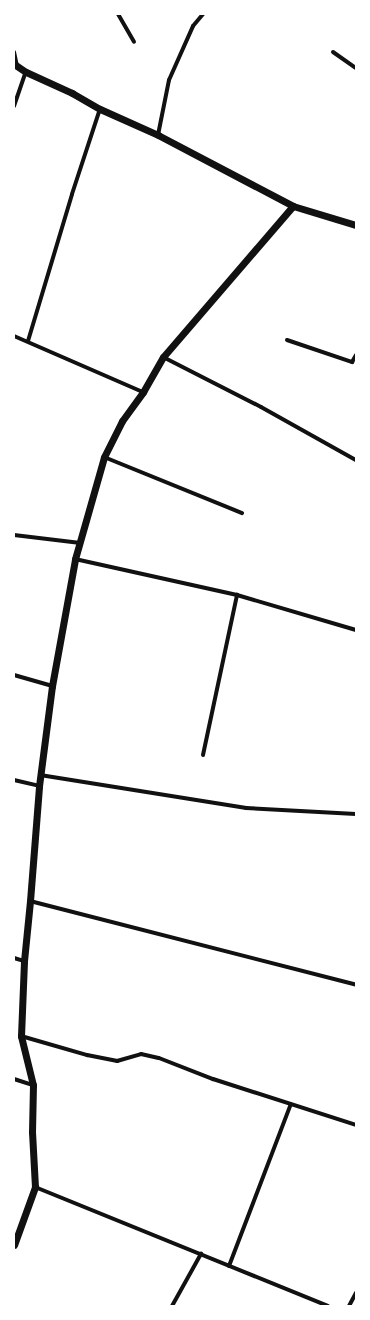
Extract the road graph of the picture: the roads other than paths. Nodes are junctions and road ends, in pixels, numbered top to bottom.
1 (118, 14) edge
2 (203, 14) edge
3 (134, 42) dead end
4 (14, 52) edge
5 (333, 52) dead end
6 (16, 66) edge
7 (356, 68) edge
8 (26, 72) junction
9 (14, 106) edge
10 (100, 110) junction
11 (158, 135) junction
12 (293, 206) junction
13 (356, 225) edge
14 (14, 336) edge
15 (288, 340) dead end
16 (28, 341) junction
17 (356, 355) edge
18 (163, 357) junction
19 (143, 392) junction
20 (104, 457) junction
21 (356, 460) edge
22 (242, 513) dead end
23 (14, 535) edge
24 (81, 543) junction
25 (75, 559) junction
26 (237, 595) junction
27 (356, 630) edge
28 (14, 675) edge
29 (52, 686) junction
30 (203, 756) dead end
31 (40, 775) junction
32 (14, 780) edge
33 (39, 786) junction
34 (356, 814) edge
35 (30, 901) junction
36 (14, 958) edge
37 (24, 961) junction
38 (356, 985) edge
39 (21, 1036) junction
40 (14, 1079) edge
41 (33, 1085) junction
42 (291, 1104) junction
43 (356, 1125) edge
44 (35, 1187) junction
45 (14, 1245) edge
46 (200, 1254) junction
47 (229, 1266) junction
48 (356, 1293) edge
49 (172, 1306) edge
50 (328, 1306) edge
51 (349, 1306) edge

1 - 3 street
2 - 11 street
4 - 6 street
5 - 7 street
6 - 8 street
8 - 9 street
8 - 10 street
10 - 11 street
10 - 16 street
11 - 12 street
12 - 13 street
12 - 18 street
14 - 16 street
15 - 17 street
16 - 19 street
18 - 19 street
18 - 21 street
19 - 20 street
20 - 22 street
20 - 24 street
23 - 24 street
24 - 25 street
25 - 26 street
25 - 29 street
26 - 27 street
26 - 30 street
28 - 29 street
29 - 31 street
31 - 33 street
31 - 34 street
32 - 33 street
33 - 35 street
35 - 37 street
35 - 38 street
36 - 37 street
37 - 39 street
39 - 41 street
39 - 42 street
40 - 41 street
41 - 44 street
42 - 43 street
42 - 47 street
44 - 45 street
44 - 46 street
46 - 47 street
46 - 49 street
47 - 50 street
48 - 51 street

